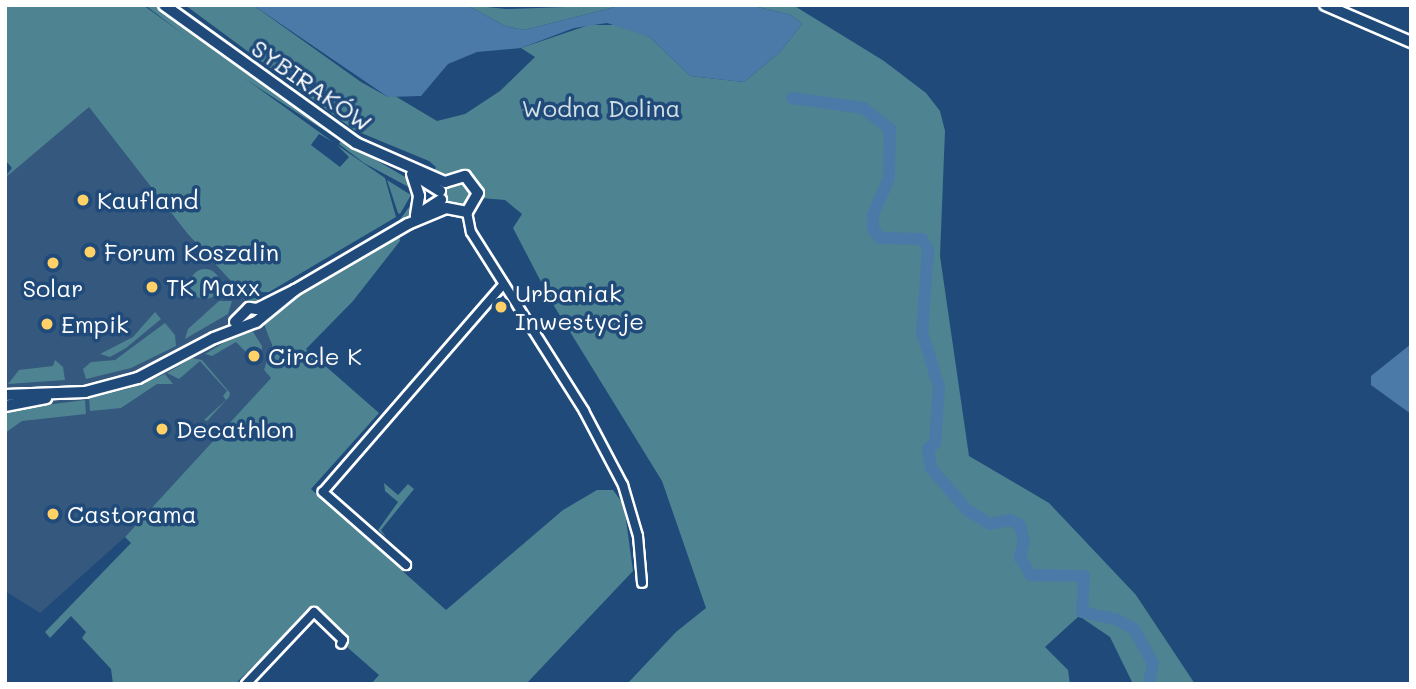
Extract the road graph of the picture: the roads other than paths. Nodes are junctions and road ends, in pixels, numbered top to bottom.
1 (164, 5) edge
2 (1325, 5) edge
3 (1411, 42) edge
4 (376, 154) junction
5 (411, 173) junction
6 (443, 195) junction
7 (467, 212) junction
8 (416, 216) junction
9 (408, 224) junction
10 (503, 285) junction
11 (70, 393) junction
12 (5, 395) edge
13 (5, 406) edge
14 (406, 565) dead end
15 (642, 583) dead end
16 (341, 644) dead end
17 (246, 684) edge

1 - 4 street, SYBIRAKÓW
2 - 3 street
4 - 5 street
4 - 6 street, SYBIRAKÓW
5 - 6 street
5 - 8 street
6 - 7 street
6 - 7 street
6 - 8 street
6 - 9 street
7 - 10 street
8 - 9 street
9 - 11 street
10 - 14 street
10 - 15 street
11 - 12 street
11 - 13 street
16 - 17 street

